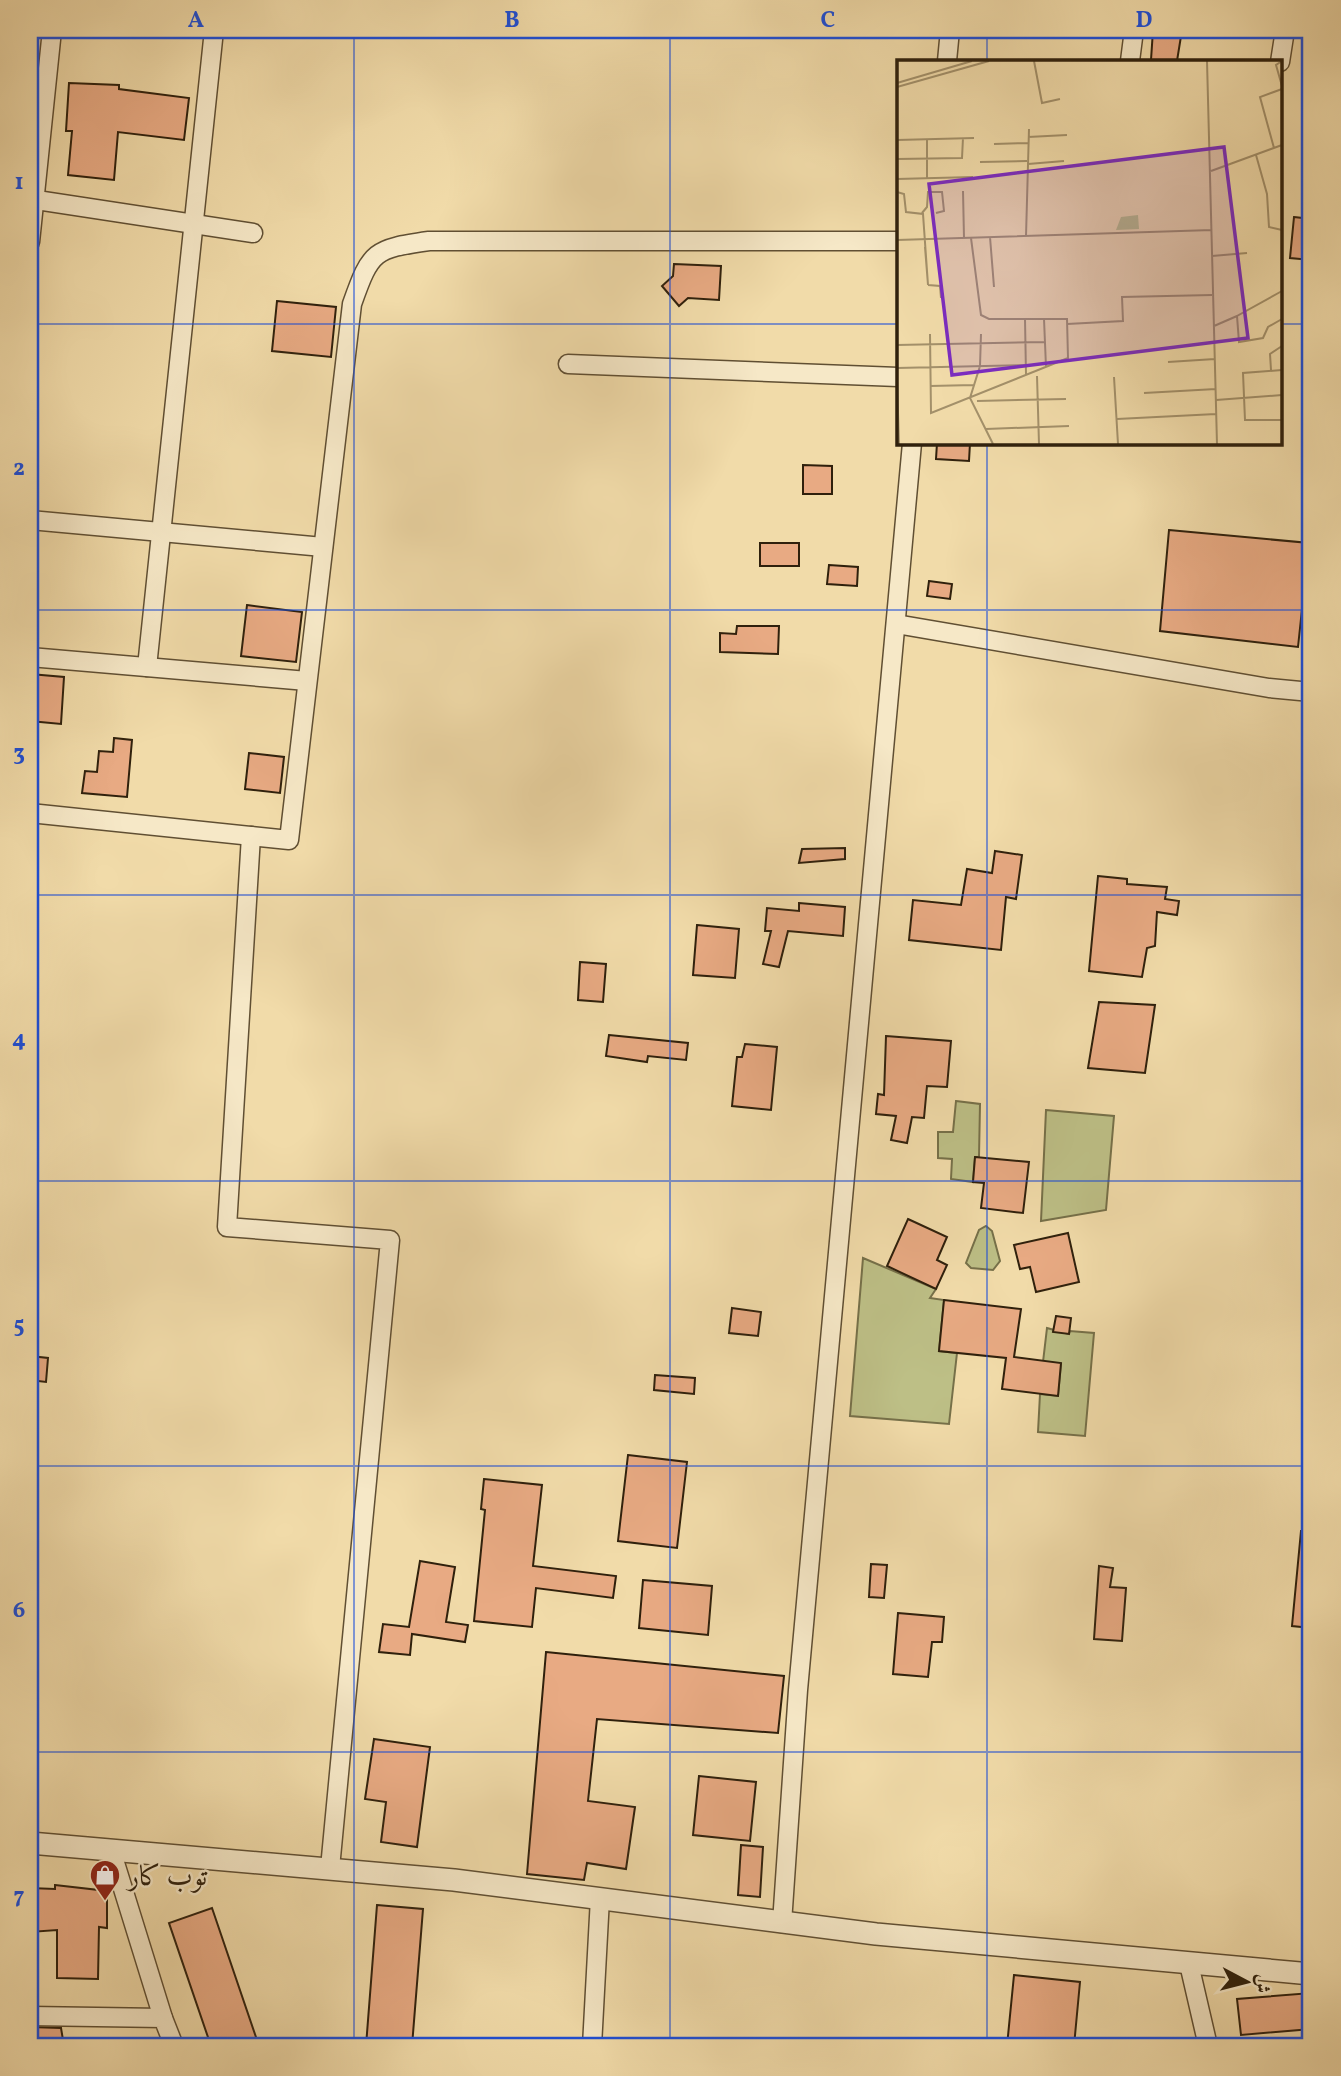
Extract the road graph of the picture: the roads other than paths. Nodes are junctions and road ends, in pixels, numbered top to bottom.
1 (52, 30) edge
2 (214, 30) edge
3 (950, 30) edge
4 (1134, 30) edge
5 (1284, 30) edge
6 (947, 60) edge
7 (1130, 60) edge
8 (1280, 60) edge
9 (32, 200) edge
10 (193, 225) junction
11 (253, 233) dead end
12 (30, 242) edge
13 (897, 242) edge
14 (568, 364) dead end
15 (897, 377) edge
16 (912, 444) edge
17 (30, 520) edge
18 (161, 532) junction
19 (323, 547) junction
20 (896, 624) junction
21 (30, 657) edge
22 (147, 667) junction
23 (307, 681) junction
24 (1311, 692) edge
25 (30, 813) edge
26 (251, 836) junction
27 (30, 1843) edge
28 (111, 1850) junction
29 (330, 1868) junction
30 (600, 1898) junction
31 (782, 1923) junction
32 (1189, 1964) junction
33 (1311, 1974) edge
34 (30, 2016) edge
35 (163, 2018) junction
36 (174, 2046) edge
37 (592, 2046) edge
38 (1208, 2046) edge

1 - 9 street
2 - 10 street
3 - 6 street
4 - 7 street
5 - 8 street
9 - 10 street
9 - 12 street
10 - 11 street
10 - 18 street
13 - 19 street
14 - 15 street
16 - 20 street
17 - 18 street
18 - 19 street
18 - 22 street
19 - 23 street
20 - 24 street
20 - 31 street
21 - 22 street
22 - 23 street
23 - 26 street
25 - 26 street
26 - 29 street
27 - 28 street
28 - 29 street
28 - 35 street
29 - 30 street
30 - 31 street
30 - 37 street
31 - 32 street
32 - 33 street
32 - 38 street
34 - 35 street
35 - 36 street

